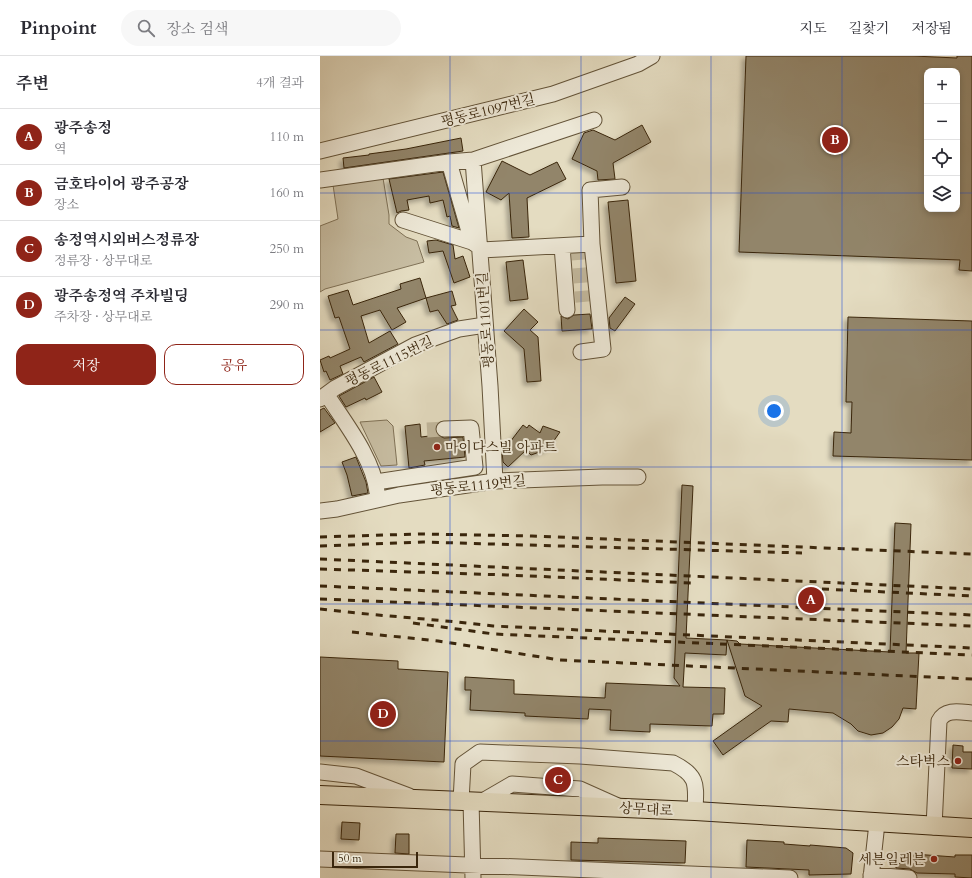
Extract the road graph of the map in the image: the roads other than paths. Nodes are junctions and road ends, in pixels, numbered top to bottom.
1 (652, 56) edge
2 (594, 120) dead end
3 (320, 151) edge
4 (473, 160) junction
5 (449, 162) junction
6 (320, 180) edge
7 (622, 187) dead end
8 (403, 220) dead end
9 (592, 244) junction
10 (562, 246) junction
11 (478, 247) junction
12 (567, 310) dead end
13 (485, 325) junction
14 (581, 352) dead end
15 (323, 397) edge
16 (444, 429) tunnel mouth
17 (475, 467) junction
18 (638, 478) dead end
19 (495, 481) junction
20 (376, 482) junction
21 (477, 484) junction
22 (378, 500) junction
23 (320, 511) edge
24 (972, 713) edge
25 (320, 772) edge
26 (320, 795) edge
27 (416, 799) junction
28 (471, 801) junction
29 (695, 811) junction
30 (877, 823) junction
31 (934, 827) junction
32 (972, 828) edge
33 (320, 859) edge
34 (473, 872) edge
35 (871, 876) edge
36 (790, 878) edge
37 (909, 878) edge

1 - 3 street, 평동로1097번길
2 - 4 street
4 - 5 street
4 - 11 street, 평동로1101번길
5 - 6 street
5 - 11 street
7 - 9 street
8 - 11 street
9 - 10 street
9 - 14 street
10 - 11 street
10 - 12 street
11 - 13 street, 평동로1101번길
13 - 15 street, 평동로1115번길
13 - 19 street, 평동로1101번길
15 - 20 street
16 - 17 street
17 - 20 street
17 - 21 street
18 - 19 street, 평동로1119번길
19 - 21 street, 평동로1119번길
20 - 22 street
21 - 22 street, 평동로1119번길
22 - 23 street, 평동로1119번길
24 - 31 street
25 - 27 street
26 - 27 main road, 상무대로
27 - 28 main road, 상무대로
28 - 29 main road, 상무대로
28 - 29 street
28 - 34 street
29 - 30 main road, 상무대로
30 - 31 main road, 상무대로
30 - 35 street
31 - 32 main road, 상무대로
33 - 34 street
34 - 36 street
35 - 37 street

